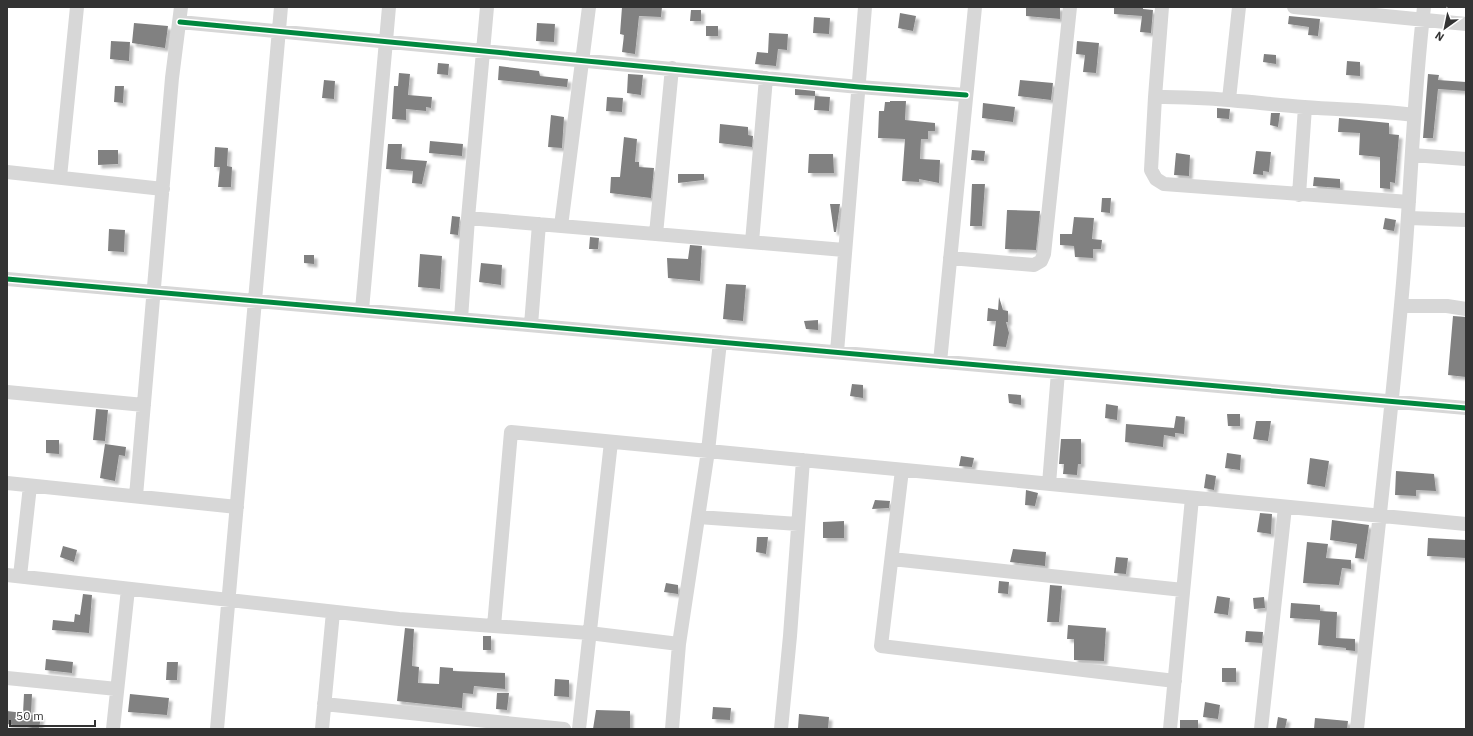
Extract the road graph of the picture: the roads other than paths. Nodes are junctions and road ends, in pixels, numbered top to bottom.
1 (77, 7) edge
2 (181, 7) edge
3 (281, 7) edge
4 (389, 7) edge
5 (488, 7) edge
6 (589, 7) edge
7 (865, 7) edge
8 (975, 7) edge
9 (1070, 7) edge
10 (1162, 7) edge
11 (1240, 7) edge
12 (1294, 7) edge
13 (1329, 9) edge
14 (1423, 13) edge
15 (180, 22) junction
16 (1466, 24) edge
17 (279, 32) junction
18 (385, 42) junction
19 (482, 51) junction
20 (582, 60) junction
21 (672, 68) junction
22 (766, 78) junction
23 (859, 87) junction
24 (966, 95) junction
25 (1155, 97) junction
26 (1229, 99) junction
27 (1304, 107) junction
28 (1414, 115) junction
29 (1412, 155) junction
30 (1466, 159) edge
31 (7, 172) edge
32 (60, 177) junction
33 (163, 189) junction
34 (1299, 194) junction
35 (1410, 202) junction
36 (468, 218) junction
37 (1409, 218) junction
38 (1466, 220) edge
39 (538, 224) junction
40 (561, 226) junction
41 (656, 234) junction
42 (752, 242) junction
43 (844, 250) junction
44 (950, 258) junction
45 (7, 279) edge
46 (154, 292) junction
47 (255, 301) junction
48 (1401, 306) junction
49 (1466, 309) edge
50 (362, 310) junction
51 (461, 319) junction
52 (530, 325) junction
53 (720, 342) junction
54 (837, 352) junction
55 (940, 362) junction
56 (1058, 372) junction
57 (7, 392) edge
58 (1392, 402) junction
59 (144, 405) junction
60 (1466, 408) edge
61 (611, 442) junction
62 (708, 451) junction
63 (802, 460) junction
64 (902, 470) junction
65 (7, 483) edge
66 (1048, 484) junction
67 (30, 486) junction
68 (136, 496) junction
69 (1192, 498) junction
70 (237, 507) junction
71 (1285, 507) junction
72 (1379, 516) junction
73 (698, 517) junction
74 (798, 524) junction
75 (1466, 524) edge
76 (892, 559) junction
77 (13, 575) edge
78 (128, 589) junction
79 (1183, 590) junction
80 (228, 600) junction
81 (333, 612) junction
82 (494, 626) junction
83 (589, 633) junction
84 (679, 644) junction
85 (7, 678) edge
86 (1175, 681) junction
87 (117, 689) junction
88 (324, 704) junction
89 (113, 729) edge
90 (217, 729) edge
91 (322, 729) edge
92 (564, 729) edge
93 (579, 729) edge
94 (672, 729) edge
95 (781, 729) edge
96 (1170, 729) edge
97 (1261, 729) edge
98 (1356, 729) edge

1 - 32 street
2 - 15 street
3 - 17 street
4 - 18 street
5 - 19 street
6 - 20 street
7 - 23 street
8 - 24 street
9 - 44 street
10 - 25 street
11 - 26 street
12 - 13 street
13 - 14 street
14 - 16 street
14 - 28 street
15 - 17 street
15 - 33 street
17 - 18 street
17 - 47 street
18 - 19 street
18 - 50 street
19 - 20 street
19 - 36 street
20 - 21 street
20 - 40 street
21 - 22 street
21 - 41 street
22 - 23 street
22 - 42 street
23 - 24 street
23 - 43 street
24 - 44 street
25 - 26 street
25 - 34 street
26 - 27 street
27 - 28 street
27 - 34 street
28 - 29 street
29 - 30 street
29 - 35 street
31 - 32 street
32 - 33 street
33 - 46 street
34 - 35 street
35 - 37 street
36 - 39 street
36 - 51 street
37 - 38 street
37 - 48 street
39 - 40 street
39 - 52 street
40 - 41 street
41 - 42 street
42 - 43 street
43 - 54 street
44 - 55 street
45 - 46 street
46 - 47 street
46 - 59 street
47 - 50 street
47 - 70 street
48 - 49 street
48 - 58 street
50 - 51 street
51 - 52 street
52 - 53 street
53 - 54 street
53 - 62 street
54 - 55 street
55 - 56 street
56 - 58 street
56 - 66 street
57 - 59 street
58 - 60 street
58 - 72 street
59 - 68 street
61 - 62 street
61 - 82 street
61 - 83 street
62 - 63 street
62 - 73 street
63 - 64 street
63 - 74 street
64 - 66 street
64 - 76 street
65 - 67 street
66 - 69 street
67 - 68 street
67 - 77 street
68 - 70 street
69 - 71 street
69 - 79 street
70 - 80 street
71 - 72 street
71 - 97 street
72 - 75 street
72 - 98 street
73 - 74 street
73 - 84 street
74 - 95 street
76 - 79 street
76 - 86 street
77 - 78 street
78 - 80 street
78 - 87 street
79 - 86 street
80 - 81 street
80 - 90 street
81 - 82 street
81 - 88 street
82 - 83 street
83 - 84 street
83 - 93 street
84 - 94 street
85 - 87 street
86 - 96 street
87 - 89 street
88 - 91 street
88 - 92 street

